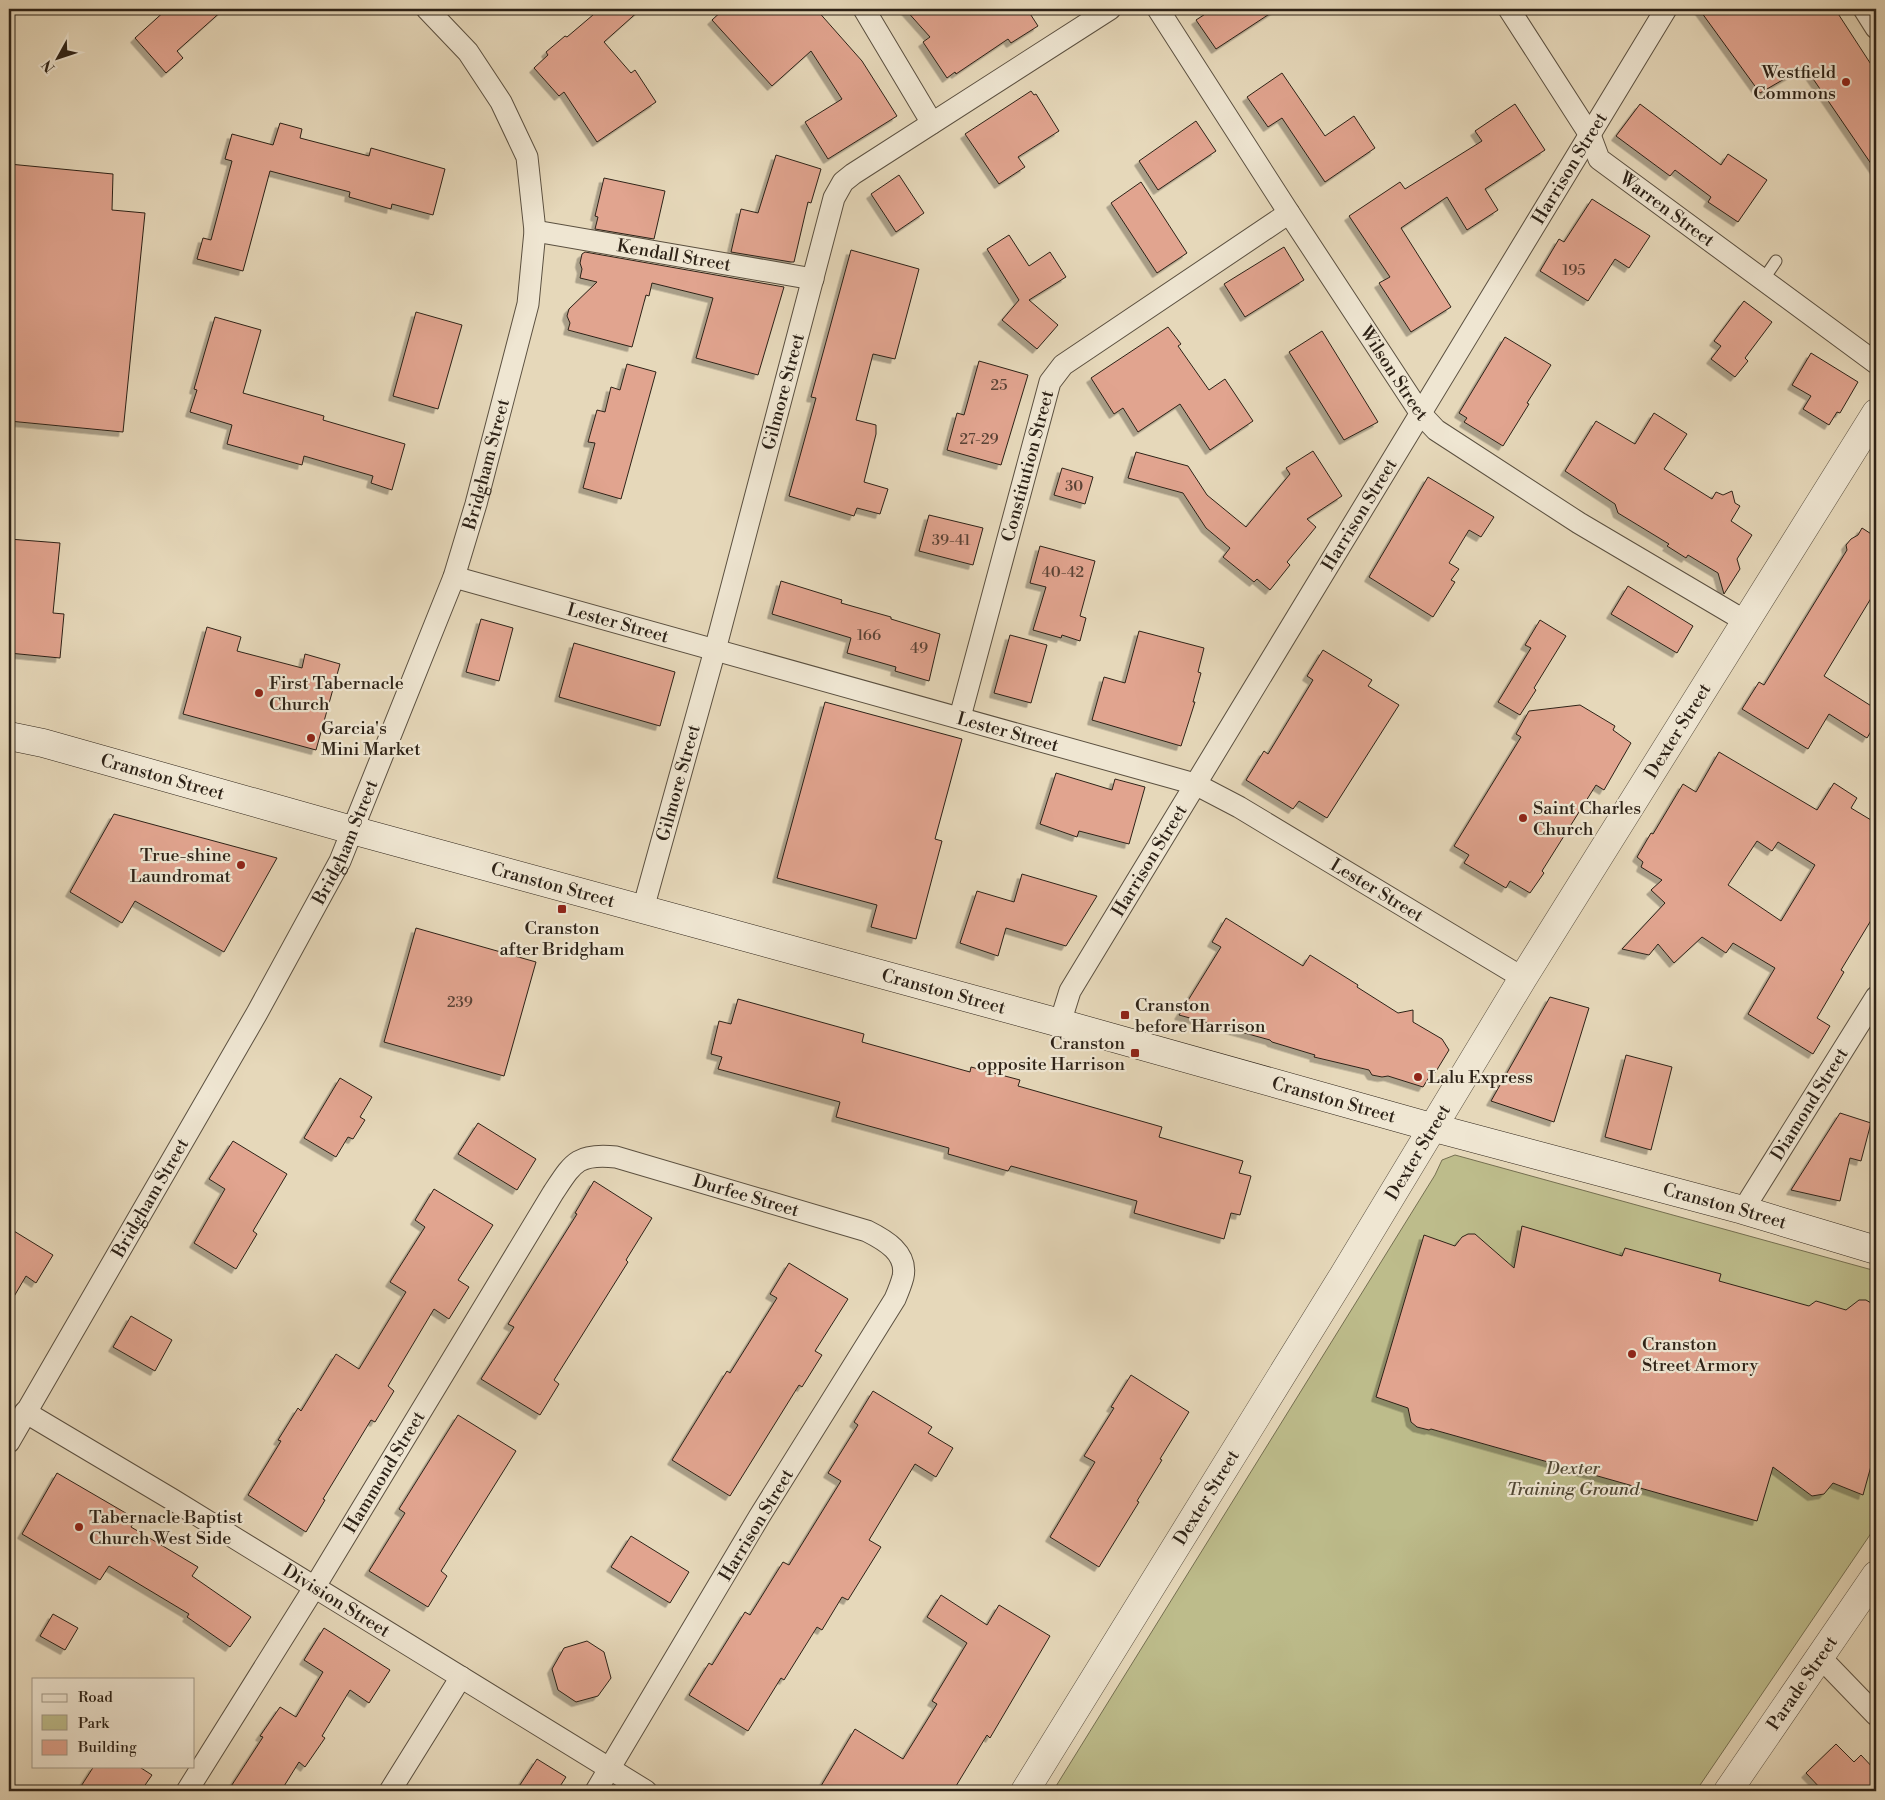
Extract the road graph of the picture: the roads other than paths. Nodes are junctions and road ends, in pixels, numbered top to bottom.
1 (426, 9) edge
2 (864, 9) edge
3 (1110, 9) edge
4 (1158, 9) edge
5 (1509, 9) edge
6 (1666, 9) edge
7 (1864, 9) edge
8 (1876, 28) edge
9 (932, 123) junction
10 (1590, 135) junction
11 (1289, 214) junction
12 (535, 231) junction
13 (1776, 261) dead end
14 (813, 279) junction
15 (1763, 280) junction
16 (1876, 364) edge
17 (1876, 413) edge
18 (1421, 414) junction
19 (454, 577) junction
20 (1745, 621) junction
21 (715, 650) junction
22 (960, 717) junction
23 (9, 736) edge
24 (1195, 784) junction
25 (352, 830) junction
26 (643, 908) junction
27 (1523, 978) junction
28 (1876, 997) edge
29 (1060, 1023) junction
30 (1432, 1127) junction
31 (584, 1158) joint
32 (1743, 1210) junction
33 (1876, 1250) edge
34 (900, 1256) joint
35 (25, 1412) junction
36 (9, 1442) edge
37 (1876, 1575) edge
38 (314, 1588) junction
39 (1820, 1657) junction
40 (461, 1677) junction
41 (1876, 1715) edge
42 (609, 1770) junction
43 (187, 1791) edge
44 (390, 1791) edge
45 (596, 1791) edge
46 (646, 1791) edge
47 (1025, 1791) edge
48 (1728, 1791) edge

1 - 12 street, Bridgham Street
2 - 9 street
3 - 9 street, Gilmore Street
4 - 11 street, Wilson Street
5 - 10 street, Warren Street
6 - 10 street, Harrison Street
7 - 8 street
9 - 14 street, Gilmore Street
10 - 15 street, Warren Street
10 - 18 street, Harrison Street
11 - 18 street, Wilson Street
11 - 22 street, Constitution Street
12 - 14 street, Kendall Street
12 - 19 street, Bridgham Street
13 - 15 lane
14 - 21 street, Gilmore Street
15 - 16 street, Warren Street
17 - 20 main road, Dexter Street
18 - 20 street, Wilson Street
18 - 24 street, Harrison Street
19 - 21 street, Lester Street
19 - 25 street, Bridgham Street
20 - 27 main road, Dexter Street
21 - 22 street, Lester Street
21 - 26 street, Gilmore Street
22 - 24 street, Lester Street
23 - 25 main road, Cranston Street
24 - 27 street, Lester Street
24 - 29 street, Harrison Street
25 - 26 main road, Cranston Street
25 - 35 street, Bridgham Street
26 - 29 main road, Cranston Street
27 - 30 main road, Dexter Street
28 - 32 street, Diamond Street
29 - 30 main road, Cranston Street
30 - 32 main road, Cranston Street
30 - 47 main road, Dexter Street
31 - 34 street, Durfee Street
31 - 38 street, Hammond Street
32 - 33 main road, Cranston Street
34 - 42 street, Harrison Street
35 - 36 street, Bridgham Street
35 - 38 street, Division Street
37 - 39 main road, Parade Street
38 - 40 street, Division Street
38 - 43 street, Hammond Street
39 - 41 street
39 - 48 main road, Parade Street
40 - 42 street, Division Street
40 - 44 street
42 - 45 street, Harrison Street
42 - 46 street, Division Street

